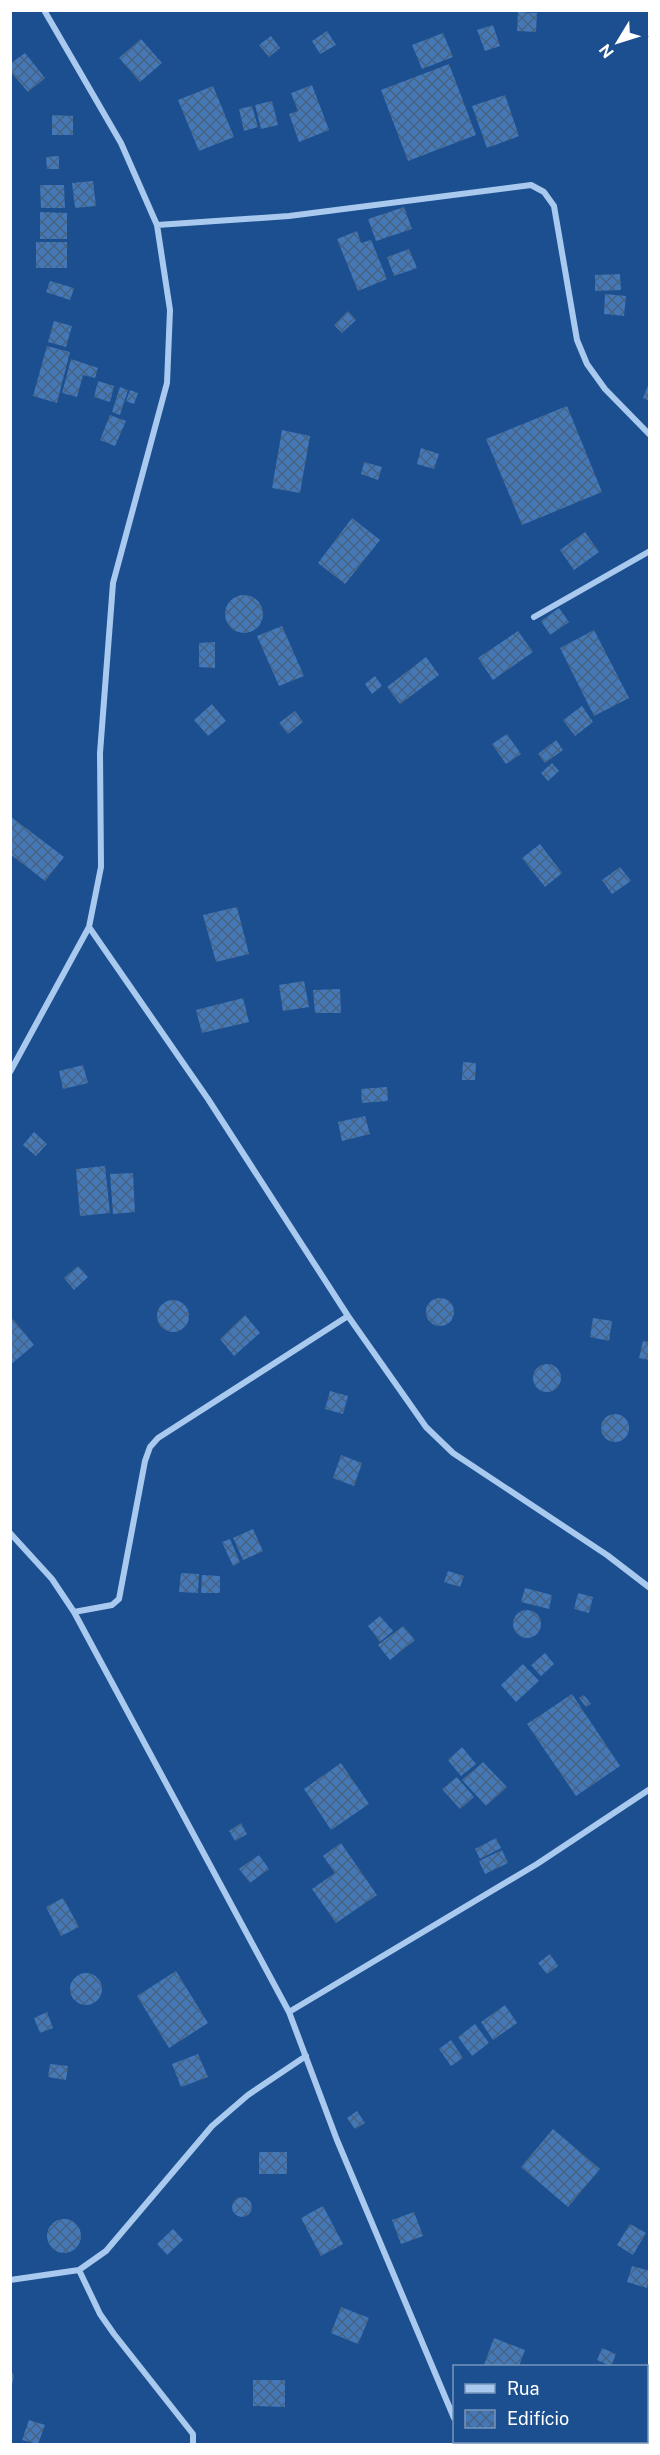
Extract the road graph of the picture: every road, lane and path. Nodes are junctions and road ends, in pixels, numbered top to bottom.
1 (44, 10) edge
2 (157, 225) junction
3 (650, 435) edge
4 (650, 551) edge
5 (534, 617) dead end
6 (89, 927) junction
7 (10, 1072) edge
8 (348, 1316) junction
9 (10, 1533) edge
10 (650, 1588) edge
11 (74, 1612) junction
12 (650, 1789) edge
13 (289, 2012) junction
14 (306, 2056) junction
15 (80, 2270) junction
16 (10, 2280) edge
17 (453, 2416) edge
18 (193, 2445) edge

1 - 2 street
2 - 3 street
2 - 6 street
4 - 5 street
6 - 7 street
6 - 8 street
8 - 10 street
8 - 11 street
9 - 11 street
11 - 13 street
12 - 13 street
13 - 14 street
14 - 15 street
14 - 17 street
15 - 16 street
15 - 18 street

